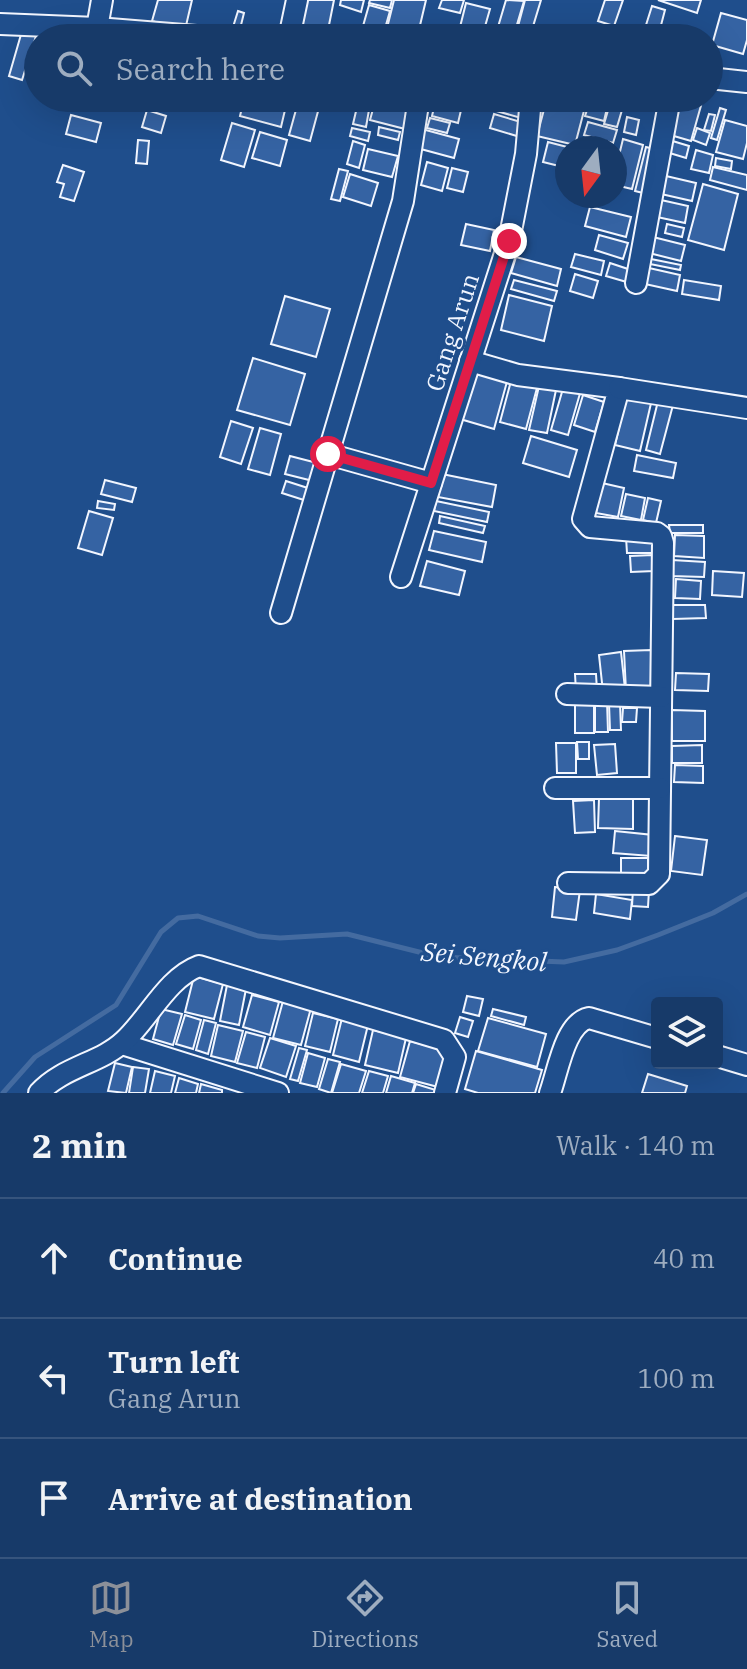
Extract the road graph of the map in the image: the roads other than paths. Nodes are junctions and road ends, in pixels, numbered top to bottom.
1 (102, 0) edge
2 (297, 0) edge
3 (0, 24) edge
4 (98, 24) edge
5 (292, 24) edge
6 (24, 25) edge
7 (723, 79) edge
8 (747, 82) edge
9 (417, 112) edge
10 (530, 112) edge
11 (667, 112) edge
12 (636, 283) dead end
13 (470, 361) junction
14 (619, 388) junction
15 (747, 408) edge
16 (328, 454) junction
17 (431, 483) junction
18 (401, 577) dead end
19 (281, 613) dead end
20 (567, 694) dead end
21 (661, 697) junction
22 (555, 788) dead end
23 (660, 788) junction
24 (568, 883) dead end
25 (651, 1036) edge
26 (122, 1044) junction
27 (723, 1058) edge
28 (747, 1065) edge
29 (39, 1093) edge
30 (278, 1093) edge
31 (445, 1093) edge
32 (550, 1093) edge

1 - 4 street
2 - 5 street
3 - 6 street
7 - 8 street
9 - 16 street
10 - 13 street, Gang Arun
11 - 12 street
13 - 14 street
13 - 17 street, Gang Arun
14 - 15 street
14 - 21 street
16 - 17 street
16 - 19 street
17 - 18 street, Gang Arun
20 - 21 street
21 - 23 street
22 - 23 street
23 - 24 street
25 - 32 street
26 - 29 street
26 - 30 street
26 - 31 street
27 - 28 street

